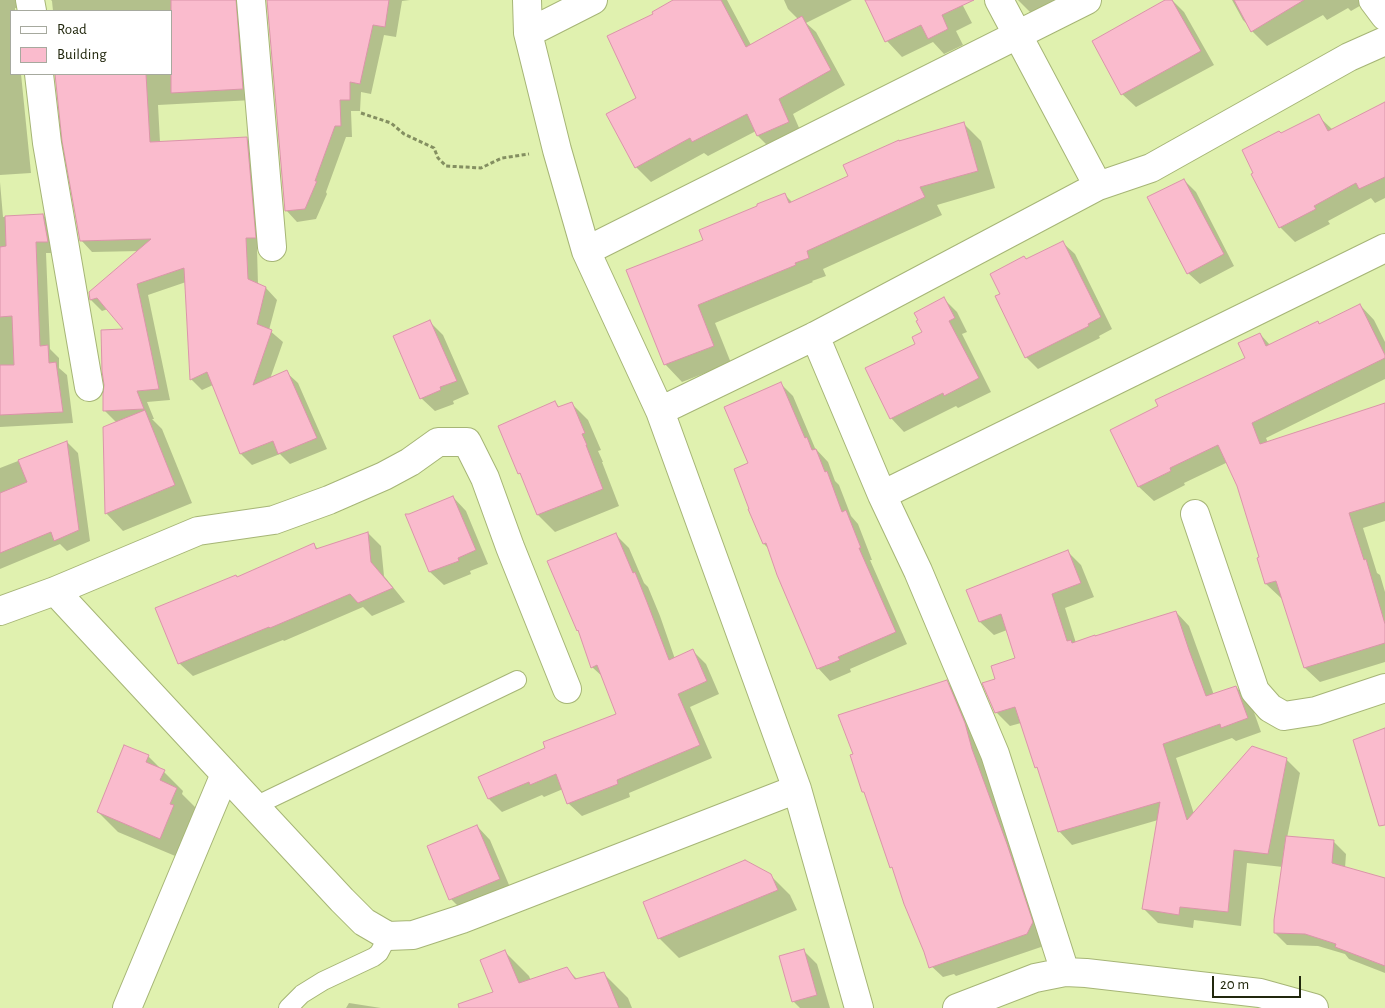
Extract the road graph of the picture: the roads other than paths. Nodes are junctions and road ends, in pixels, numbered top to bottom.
1 (251, 0) edge
2 (527, 0) edge
3 (593, 0) edge
4 (999, 0) edge
5 (1087, 0) edge
6 (1373, 0) edge
7 (1385, 16) edge
8 (528, 33) junction
9 (1018, 36) junction
10 (1385, 42) edge
11 (39, 75) edge
12 (1098, 186) junction
13 (272, 247) dead end
14 (1385, 248) edge
15 (586, 250) junction
16 (815, 336) junction
17 (89, 387) dead end
18 (660, 410) junction
19 (882, 495) junction
20 (1195, 514) dead end
21 (55, 590) junction
22 (0, 611) edge
23 (517, 680) dead end
24 (1385, 688) edge
25 (567, 689) dead end
26 (225, 774) junction
27 (797, 789) junction
28 (255, 806) junction
29 (388, 936) junction
30 (1065, 972) junction
31 (127, 1008) edge
32 (288, 1008) edge
33 (859, 1008) edge
34 (957, 1008) edge
35 (1314, 1008) edge

1 - 13 street
2 - 8 street
3 - 8 street
4 - 9 street
5 - 9 street
6 - 7 street
8 - 15 street
9 - 12 street
9 - 15 street
10 - 12 street
11 - 17 street
12 - 16 street
14 - 19 street
15 - 18 street
16 - 18 street
16 - 19 street
18 - 27 street
19 - 30 street
20 - 24 street
21 - 22 street
21 - 25 street
21 - 26 street
23 - 28 lane
26 - 28 street
26 - 31 street
27 - 29 street
27 - 33 street
28 - 29 street
29 - 32 lane
30 - 34 street
30 - 35 street

